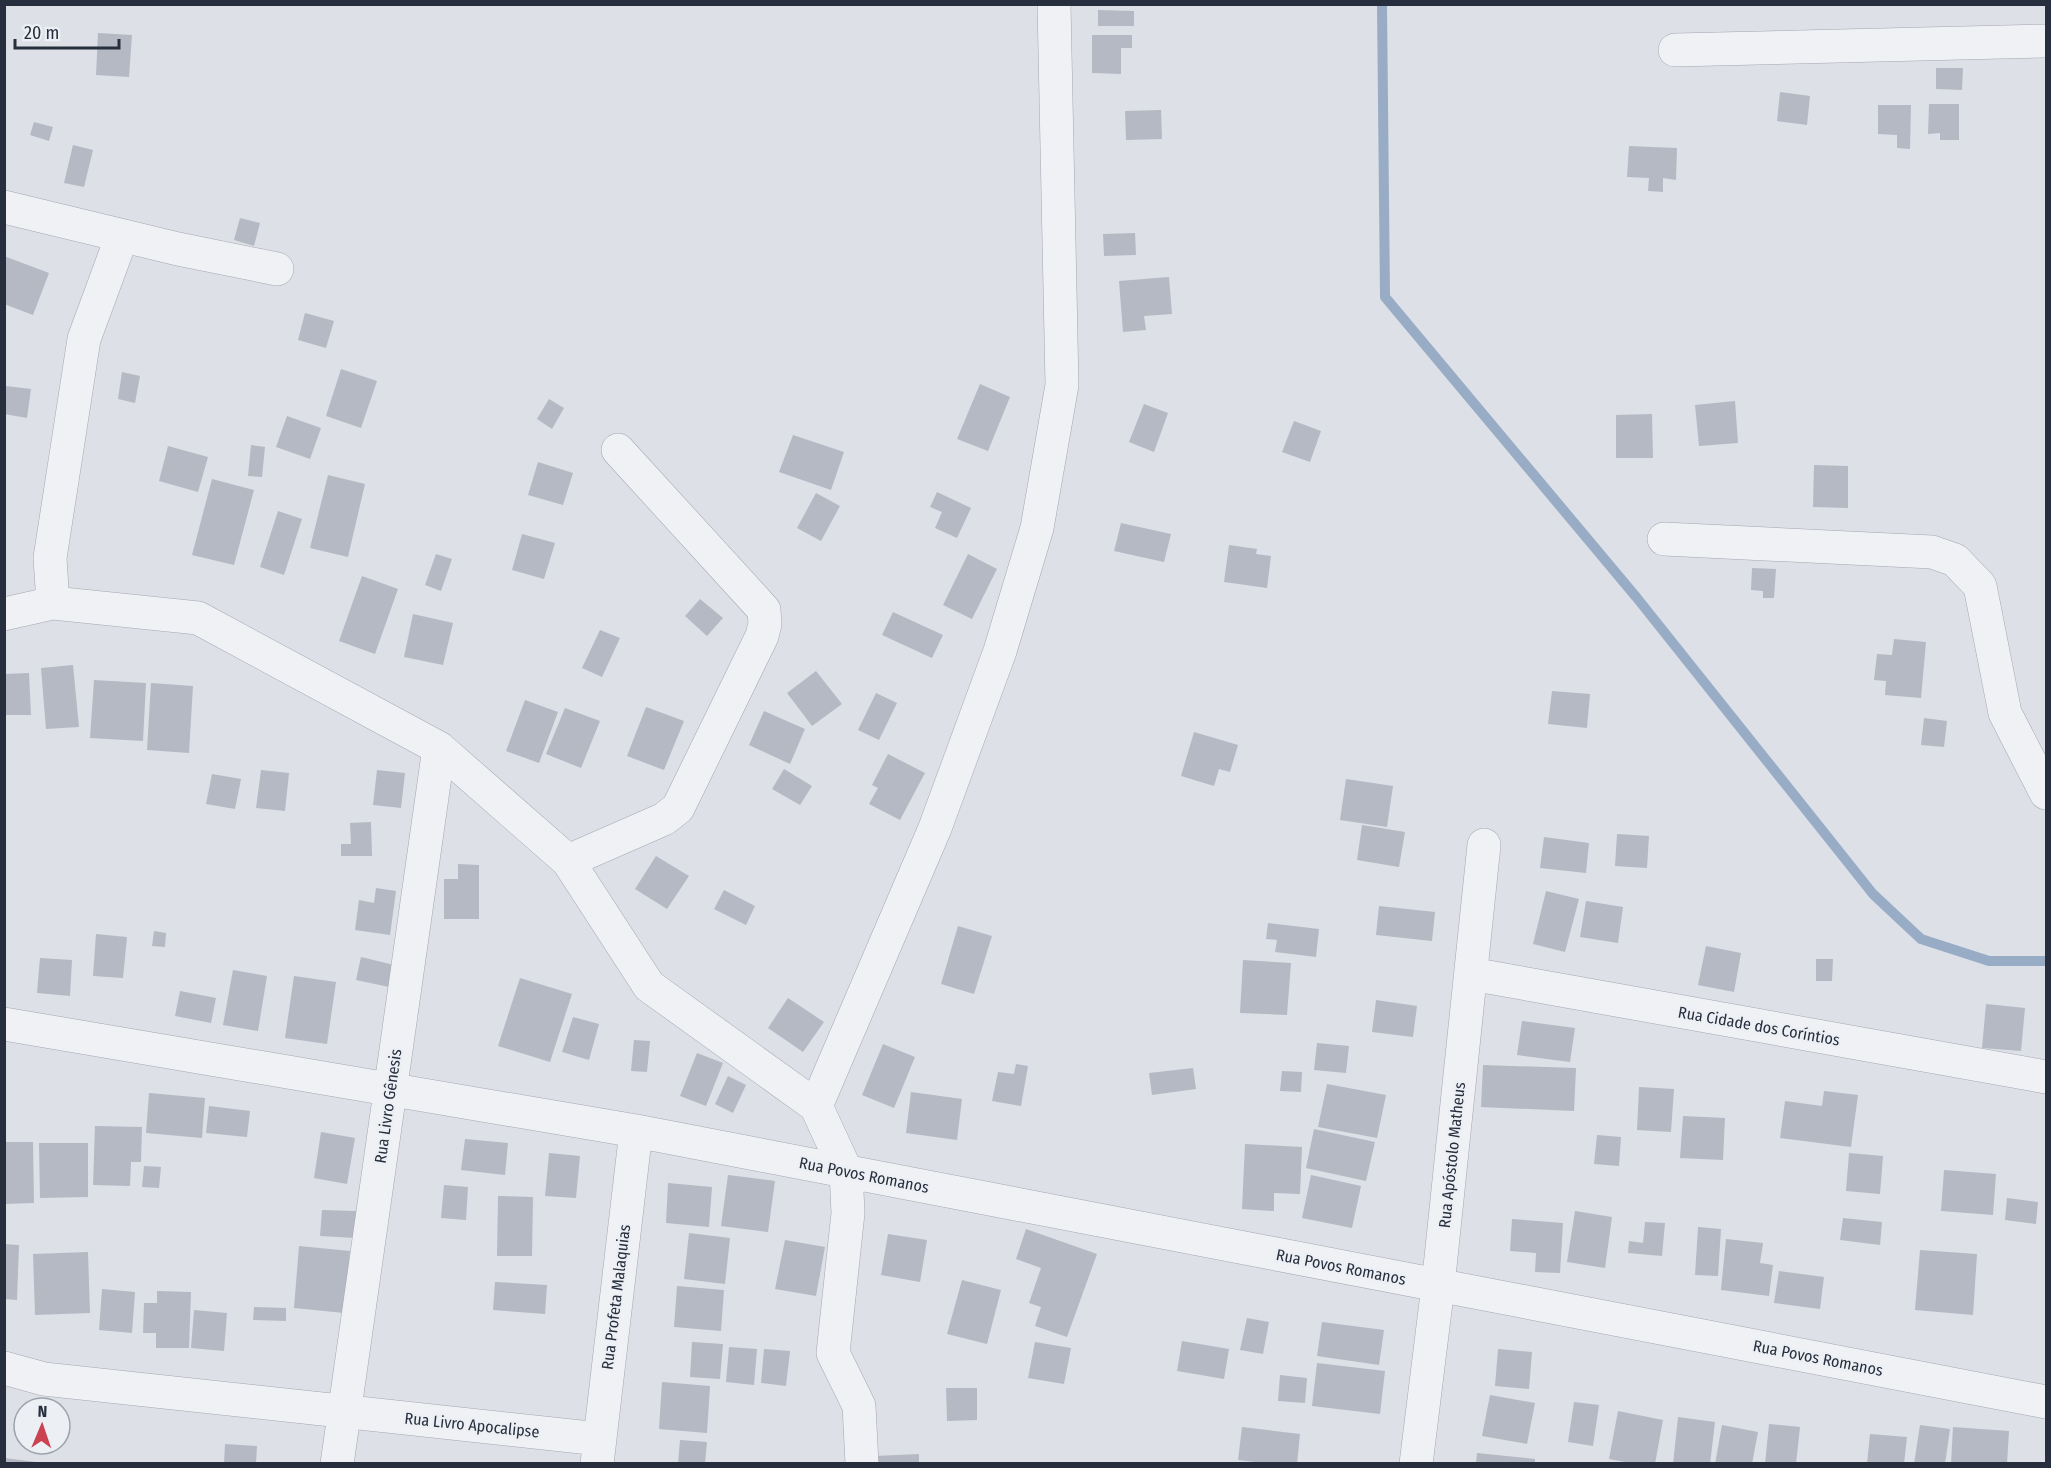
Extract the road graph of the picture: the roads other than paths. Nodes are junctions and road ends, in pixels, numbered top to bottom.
1 (1054, 4) edge
2 (2046, 41) edge
3 (1675, 50) dead end
4 (4, 207) edge
5 (122, 236) junction
6 (277, 269) dead end
7 (618, 450) dead end
8 (1664, 539) dead end
9 (53, 603) junction
10 (4, 614) edge
11 (439, 748) junction
12 (2046, 792) edge
13 (1484, 845) dead end
14 (568, 861) junction
15 (1471, 975) junction
16 (4, 1024) edge
17 (2046, 1077) edge
18 (390, 1090) junction
19 (816, 1106) junction
20 (636, 1131) junction
21 (846, 1171) junction
22 (1438, 1286) junction
23 (4, 1368) edge
24 (2046, 1402) edge
25 (345, 1411) junction
26 (598, 1451) edge
27 (338, 1464) edge
28 (862, 1464) edge
29 (1416, 1464) edge

1 - 19 street
2 - 3 street
4 - 5 street
5 - 6 street
5 - 9 street
7 - 14 street
8 - 12 street
9 - 10 street
9 - 11 street
11 - 14 street
11 - 18 street, Rua Livro Gênesis
13 - 15 street, Rua Apóstolo Matheus
14 - 19 street
15 - 17 street, Rua Cidade dos Coríntios
15 - 22 street, Rua Apóstolo Matheus
16 - 18 street, Rua Povos Romanos
18 - 20 street, Rua Povos Romanos
18 - 25 street, Rua Livro Gênesis
19 - 21 street
20 - 21 street, Rua Povos Romanos
20 - 26 street, Rua Profeta Malaquias
21 - 22 street, Rua Povos Romanos
21 - 28 street
22 - 24 street, Rua Povos Romanos
22 - 29 street, Rua Apóstolo Matheus
23 - 25 street, Rua Livro Apocalipse
25 - 26 street, Rua Livro Apocalipse
25 - 27 street, Rua Livro Gênesis

